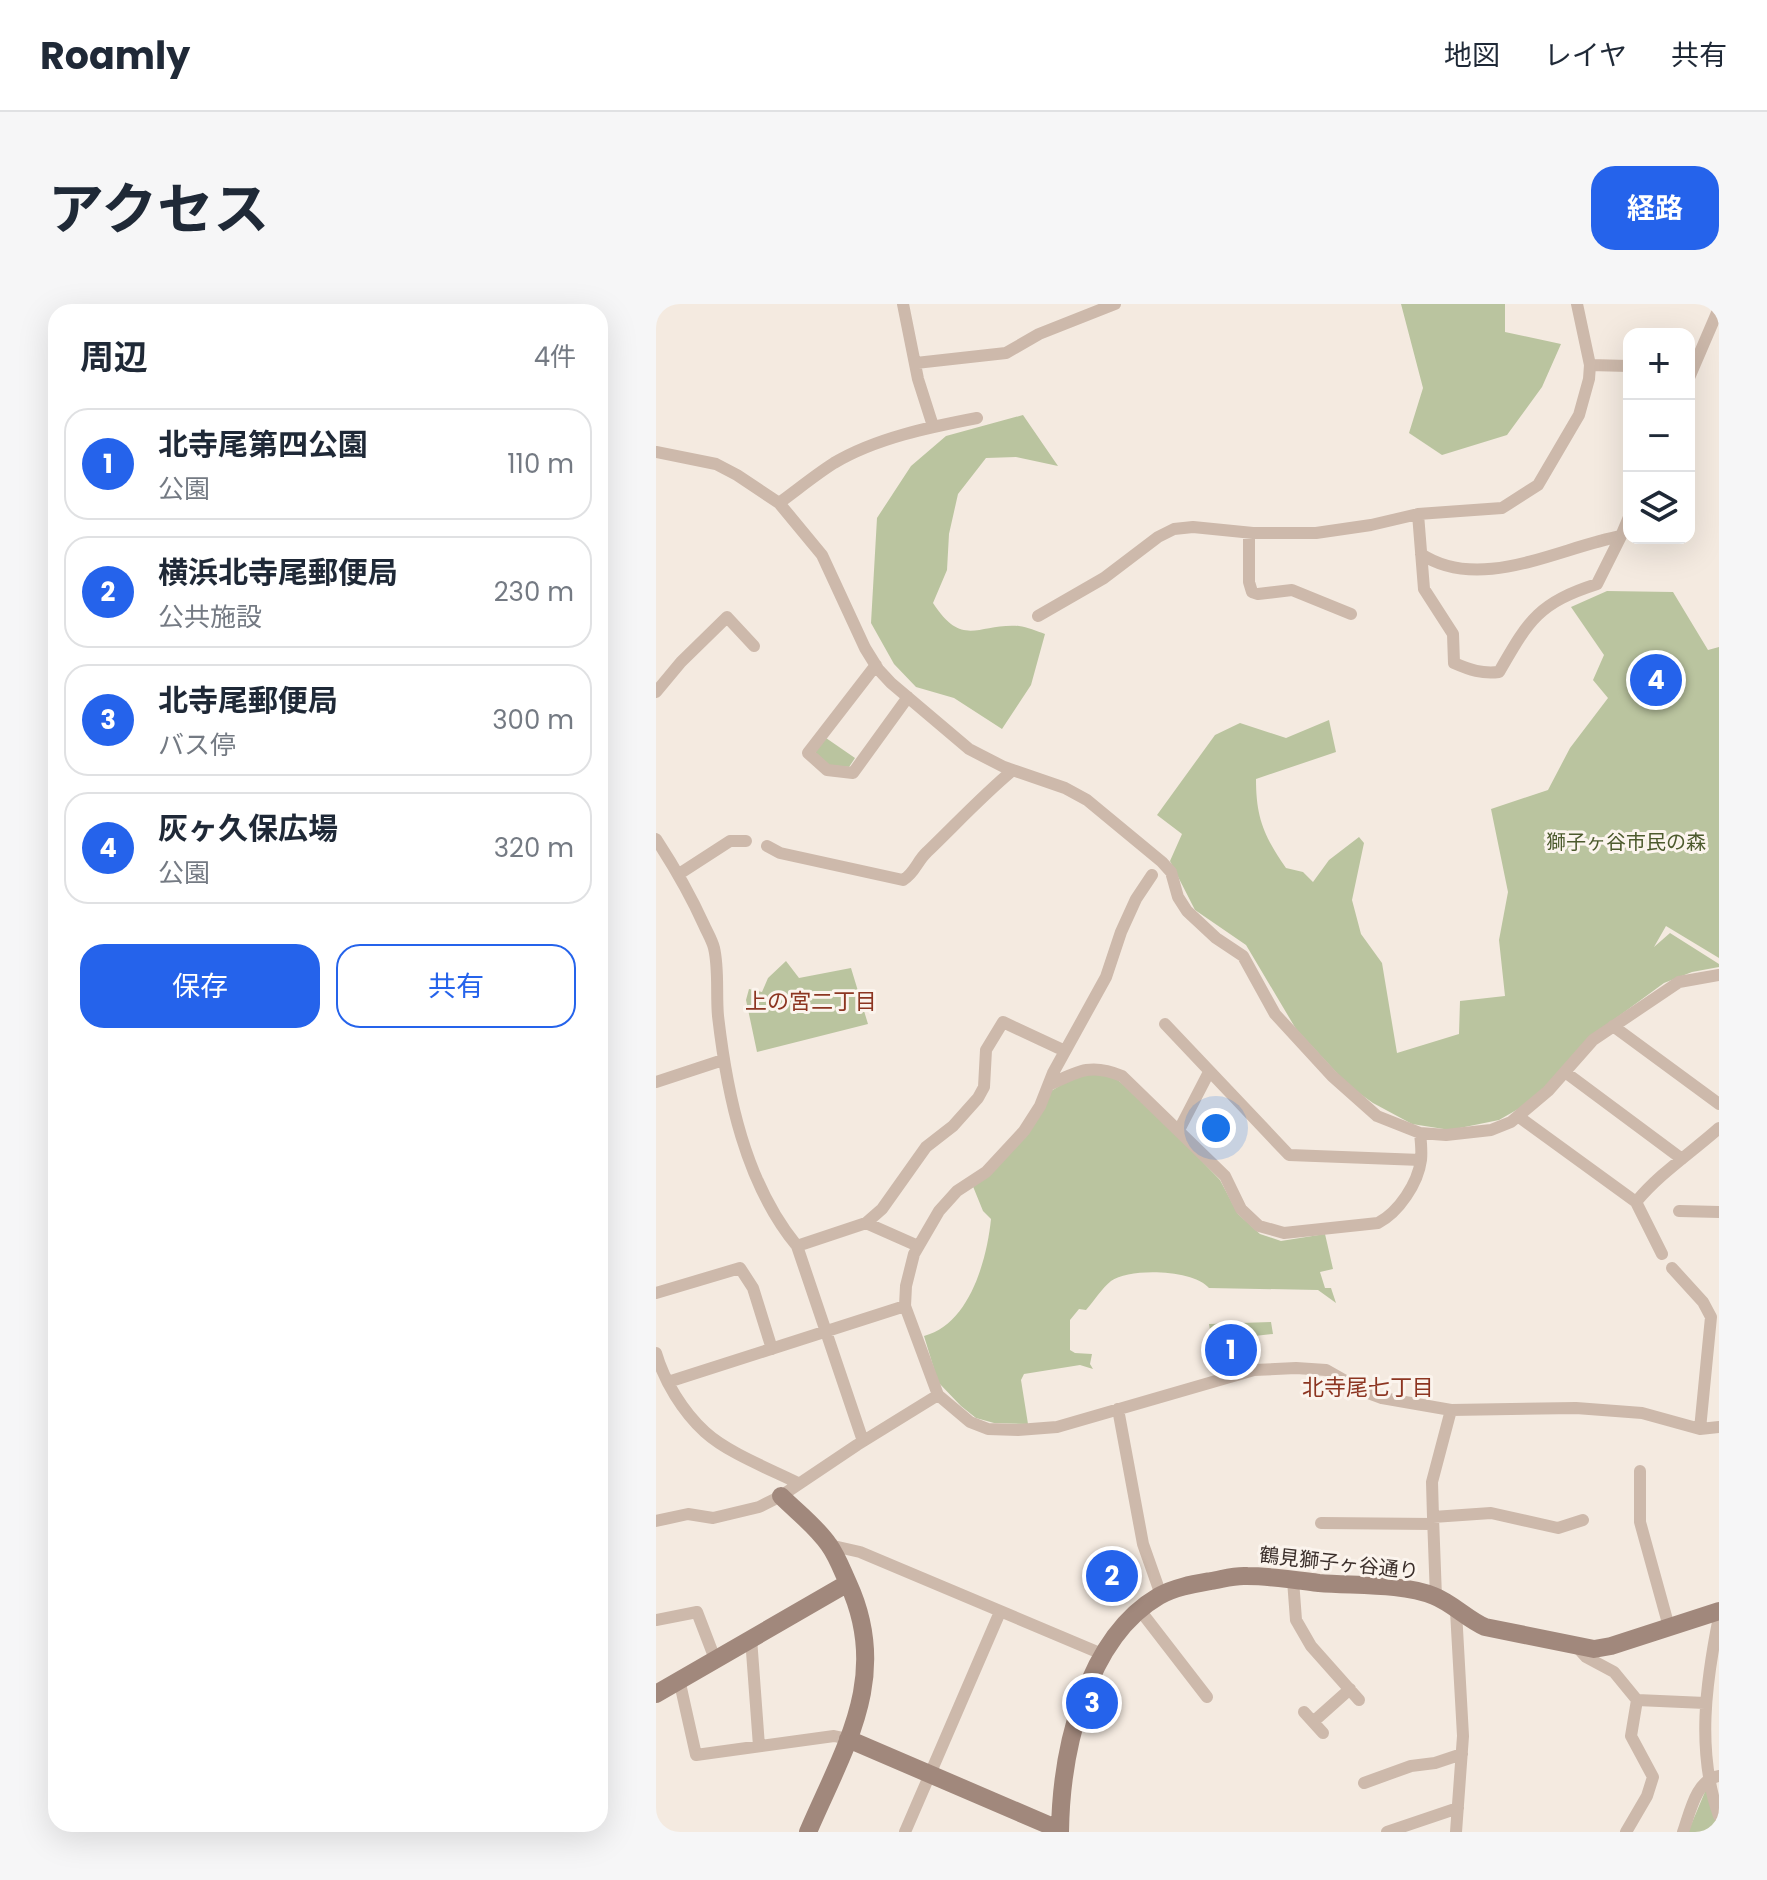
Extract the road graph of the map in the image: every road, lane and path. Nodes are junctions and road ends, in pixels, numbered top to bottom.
1 (903, 304) edge
2 (1115, 304) edge
3 (1577, 304) edge
4 (1719, 308) edge
5 (1695, 360) edge
6 (916, 363) junction
7 (1590, 365) junction
8 (1623, 366) edge
9 (977, 418) dead end
10 (933, 426) junction
11 (656, 452) edge
12 (779, 503) junction
13 (1418, 514) junction
14 (1623, 531) edge
15 (1249, 533) junction
16 (1621, 536) junction
17 (1421, 554) junction
18 (1351, 614) dead end
19 (1038, 616) dead end
20 (754, 646) dead end
21 (876, 665) junction
22 (656, 692) edge
23 (908, 697) junction
24 (1013, 770) junction
25 (656, 839) edge
26 (746, 841) dead end
27 (767, 846) dead end
28 (679, 874) junction
29 (1152, 875) dead end
30 (1719, 975) edge
31 (1165, 1024) dead end
32 (1613, 1026) junction
33 (1065, 1051) junction
34 (723, 1060) junction
35 (1209, 1072) junction
36 (1565, 1072) junction
37 (656, 1082) edge
38 (1049, 1085) junction
39 (1719, 1104) edge
40 (1519, 1117) junction
41 (1719, 1128) edge
42 (1179, 1130) junction
43 (1420, 1133) junction
44 (1682, 1159) junction
45 (1421, 1160) junction
46 (1636, 1202) junction
47 (1679, 1211) dead end
48 (1719, 1212) edge
49 (866, 1223) junction
50 (797, 1246) junction
51 (918, 1246) junction
52 (1662, 1254) dead end
53 (1672, 1268) dead end
54 (656, 1293) edge
55 (905, 1306) junction
56 (825, 1332) junction
57 (772, 1349) junction
58 (656, 1353) edge
59 (668, 1382) junction
60 (938, 1395) junction
61 (1118, 1409) junction
62 (1451, 1410) junction
63 (1719, 1427) edge
64 (1700, 1429) junction
65 (863, 1441) junction
66 (1640, 1471) dead end
67 (798, 1483) junction
68 (781, 1496) junction
69 (1433, 1520) junction
70 (1583, 1520) dead end
71 (656, 1521) edge
72 (1321, 1523) dead end
73 (829, 1545) junction
74 (1293, 1580) junction
75 (848, 1583) junction
76 (1161, 1595) junction
77 (1436, 1597) junction
78 (1139, 1609) junction
79 (1456, 1611) junction
80 (1000, 1612) junction
81 (1719, 1614) edge
82 (656, 1620) edge
83 (1669, 1627) junction
84 (751, 1638) junction
85 (1577, 1647) junction
86 (1102, 1654) junction
87 (715, 1659) junction
88 (679, 1679) junction
89 (1350, 1689) junction
90 (656, 1694) edge
91 (1207, 1697) dead end
92 (1359, 1700) dead end
93 (1637, 1700) junction
94 (1705, 1703) junction
95 (1323, 1733) dead end
96 (848, 1739) junction
97 (759, 1746) junction
98 (1462, 1754) junction
99 (931, 1775) junction
100 (1714, 1777) edge
101 (1364, 1783) dead end
102 (1458, 1808) junction
103 (1719, 1816) edge
104 (1060, 1831) edge
105 (808, 1832) edge
106 (905, 1832) edge
107 (1387, 1832) edge
108 (1456, 1832) edge
109 (1626, 1832) edge
110 (1683, 1832) edge

1 - 6 street
2 - 6 street
3 - 7 street
4 - 5 street
6 - 10 street
7 - 8 street
7 - 13 street
9 - 10 street
10 - 12 street
11 - 12 street
12 - 21 street
13 - 15 street
13 - 17 street
14 - 16 street
15 - 18 street
15 - 19 street
16 - 17 street
16 - 17 street
20 - 22 street
21 - 23 street
21 - 23 street
23 - 24 street
24 - 27 street
24 - 43 street
25 - 28 street
26 - 28 street
28 - 34 street
29 - 33 street
30 - 32 street
31 - 35 street
32 - 36 street
32 - 39 street
33 - 38 street
33 - 49 street
34 - 37 street
34 - 50 street
35 - 42 street
35 - 45 street
36 - 40 street
36 - 44 street
38 - 42 street
38 - 51 street
40 - 43 street
40 - 46 street
41 - 44 street
42 - 45 street
43 - 45 street
44 - 46 street
46 - 52 street
47 - 48 street
49 - 50 street
49 - 51 street
50 - 56 street
51 - 55 street
53 - 64 street
54 - 57 street
55 - 56 street
55 - 60 street
56 - 57 street
56 - 65 street
57 - 59 street
58 - 59 street
59 - 67 street
60 - 61 street
60 - 65 street
61 - 62 street
61 - 76 street
62 - 64 street
62 - 69 street
63 - 64 street
65 - 67 street
66 - 83 street
67 - 68 street
68 - 71 street
68 - 73 main road
69 - 70 street
69 - 72 street
69 - 77 street
73 - 75 main road
73 - 80 street
74 - 76 main road, 鶴見獅子ヶ谷通り
74 - 77 main road, 鶴見獅子ヶ谷通り
74 - 89 street
75 - 84 main road
75 - 96 main road
76 - 78 main road, 鶴見獅子ヶ谷通り
77 - 79 main road, 鶴見獅子ヶ谷通り
78 - 86 main road, 鶴見獅子ヶ谷通り
78 - 91 street
79 - 85 main road, 鶴見獅子ヶ谷通り
79 - 98 street
80 - 86 street
80 - 99 street
81 - 83 main road, 鶴見獅子ヶ谷通り
81 - 94 street
82 - 87 street
83 - 85 main road, 鶴見獅子ヶ谷通り
84 - 87 main road
84 - 97 street
85 - 93 street
86 - 104 main road, 鶴見獅子ヶ谷通り
87 - 88 main road
88 - 90 main road
88 - 97 street
89 - 92 street
89 - 95 street
93 - 94 street
93 - 109 street
94 - 100 street
96 - 97 street
96 - 99 main road
96 - 105 main road
98 - 101 street
98 - 102 street
99 - 104 main road
99 - 106 street
100 - 103 street
100 - 110 street
102 - 107 street
102 - 108 street

